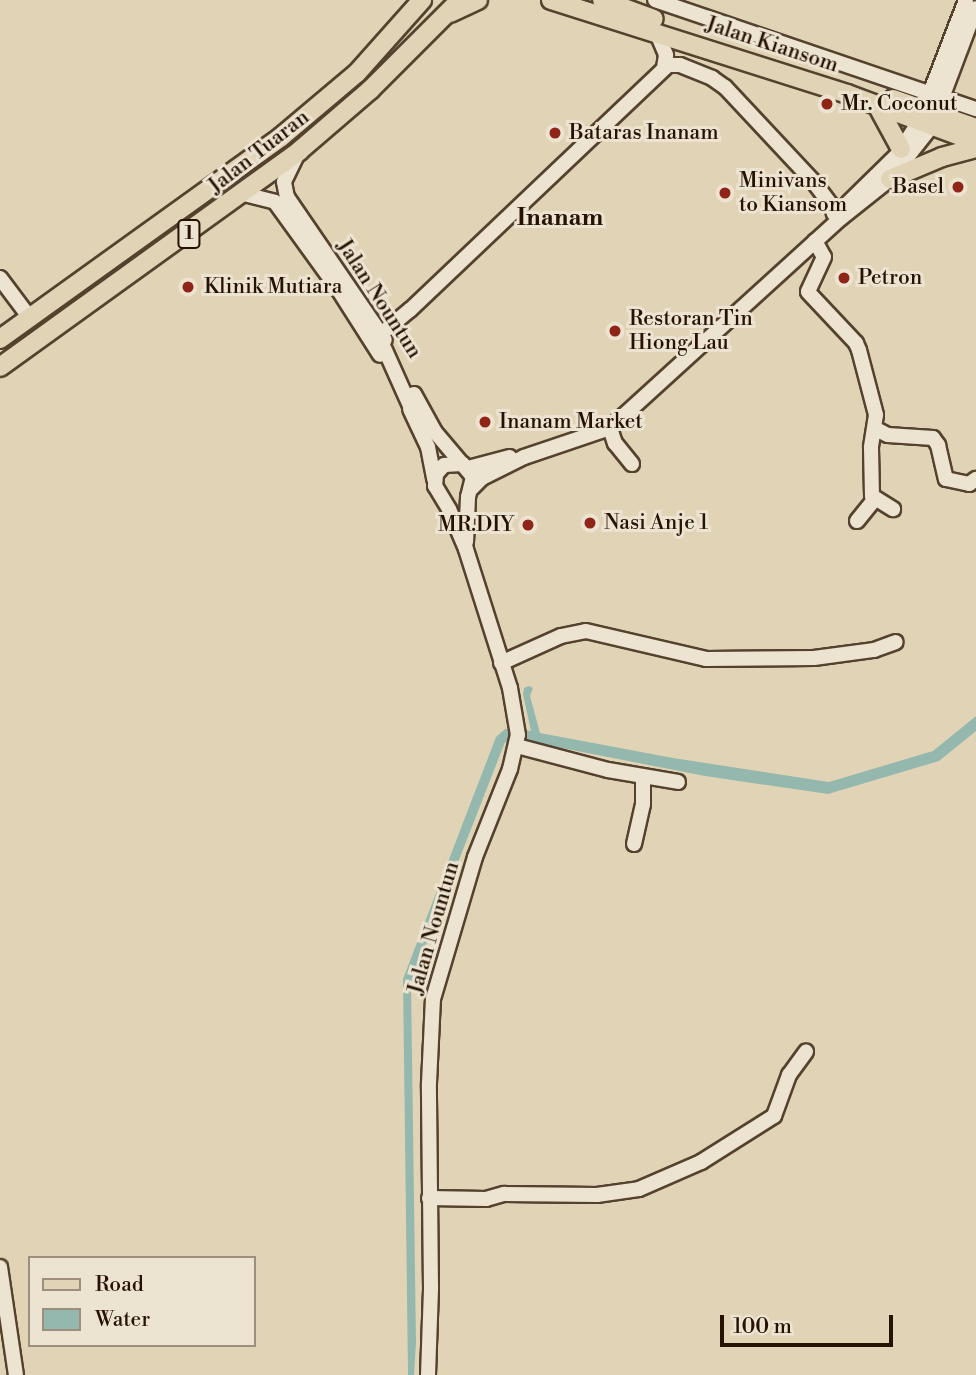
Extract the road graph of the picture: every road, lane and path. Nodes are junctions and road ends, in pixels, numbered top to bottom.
1 (460, 0) edge
2 (478, 0) edge
3 (551, 0) edge
4 (601, 0) edge
5 (655, 0) edge
6 (966, 0) edge
7 (420, 2) edge
8 (976, 8) edge
9 (446, 14) junction
10 (656, 31) junction
11 (664, 67) junction
12 (936, 95) junction
13 (877, 105) junction
14 (976, 109) edge
15 (927, 118) junction
16 (976, 128) edge
17 (976, 142) edge
18 (976, 148) edge
19 (901, 149) junction
20 (299, 151) junction
21 (890, 179) junction
22 (813, 181) junction
23 (244, 194) junction
24 (859, 194) junction
25 (834, 215) junction
26 (815, 241) junction
27 (0, 278) edge
28 (352, 293) junction
29 (406, 313) junction
30 (30, 318) junction
31 (381, 334) junction
32 (0, 339) edge
33 (393, 352) junction
34 (0, 368) edge
35 (415, 417) junction
36 (610, 428) junction
37 (876, 429) junction
38 (632, 464) dead end
39 (465, 466) junction
40 (435, 480) junction
41 (976, 480) edge
42 (472, 489) junction
43 (441, 496) junction
44 (874, 500) junction
45 (893, 509) dead end
46 (857, 521) dead end
47 (466, 549) junction
48 (895, 642) dead end
49 (501, 663) junction
50 (517, 746) junction
51 (643, 777) junction
52 (678, 782) dead end
53 (634, 844) dead end
54 (806, 1052) dead end
55 (429, 1198) junction
56 (0, 1267) edge
57 (16, 1375) edge
58 (428, 1375) edge

1 - 9 main road, Jalan Tuaran / 1
2 - 9 main road
3 - 10 main road, Jalan Kiansom
4 - 15 main road, Jalan Kiansom
5 - 12 street
6 - 12 street
7 - 30 main road, Jalan Tuaran / 1
8 - 12 street
9 - 20 main road, Jalan Tuaran / 1
10 - 11 street
10 - 13 main road, Jalan Kiansom
11 - 22 street
11 - 29 street
12 - 14 street
12 - 15 street
13 - 15 main road, Jalan Kiansom
13 - 19 main road
15 - 16 main road, Jalan Kiansom
15 - 17 main road, Jalan Kiansom
15 - 19 street
15 - 21 street
18 - 21 main road
19 - 24 street
20 - 23 main road, Jalan Tuaran / 1
20 - 28 street, Jalan Nountun
21 - 26 street
22 - 24 street
22 - 25 street
23 - 34 main road, Jalan Tuaran / 1
23 - 35 street, Jalan Nountun
24 - 25 street
25 - 39 street
26 - 36 street
26 - 37 street
27 - 30 street
28 - 29 street
28 - 31 street, Jalan Nountun
29 - 31 street
29 - 33 street
30 - 32 main road, Jalan Tuaran / 1
31 - 33 street, Jalan Nountun
31 - 35 street
33 - 39 street, Jalan Nountun
35 - 40 street, Jalan Nountun
36 - 38 street
36 - 42 street
37 - 41 street
37 - 44 street
39 - 40 street
39 - 42 street, Jalan Nountun
40 - 43 street, Jalan Nountun
42 - 43 street
42 - 47 street, Jalan Nountun
43 - 47 street, Jalan Nountun
44 - 45 street
44 - 46 street
47 - 49 street, Jalan Nountun
48 - 49 street
49 - 50 street, Jalan Nountun
50 - 51 street
50 - 55 street, Jalan Nountun
51 - 52 street
51 - 53 street
54 - 55 street
55 - 58 street, Jalan Nountun
56 - 57 street

